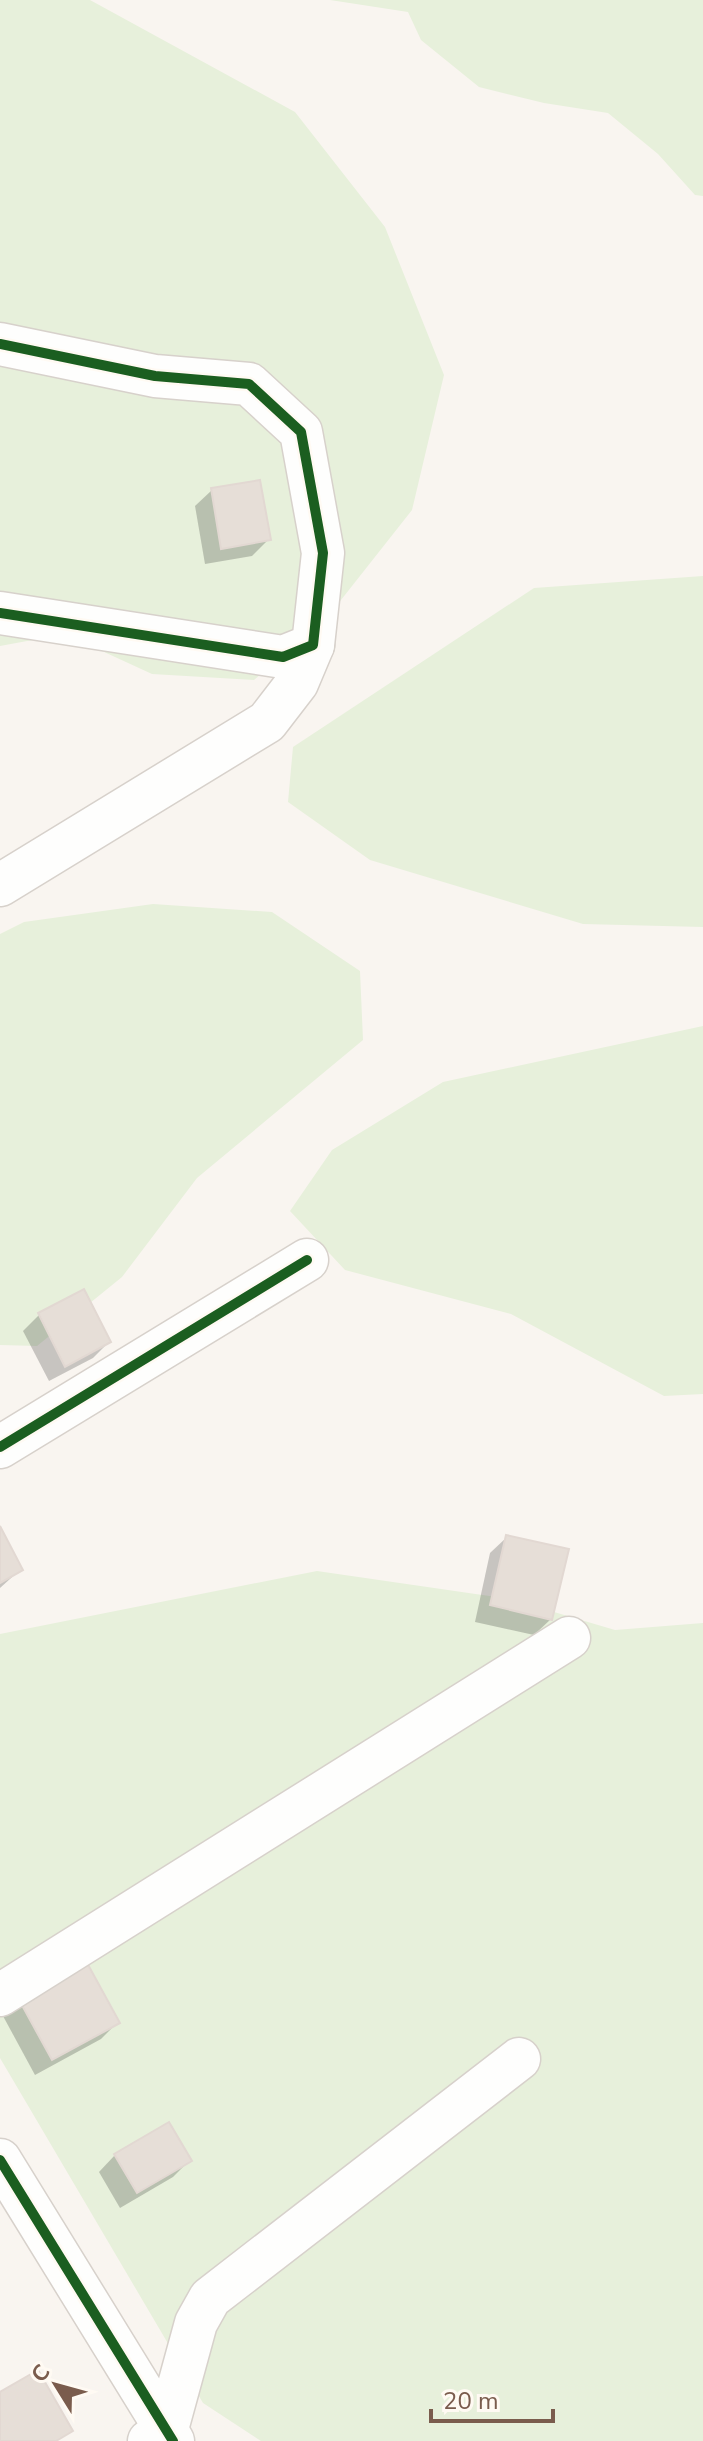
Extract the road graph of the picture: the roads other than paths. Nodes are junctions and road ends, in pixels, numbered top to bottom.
1 (0, 344) edge
2 (0, 613) edge
3 (313, 645) junction
4 (0, 885) edge
5 (307, 1260) dead end
6 (0, 1447) edge
7 (569, 1638) dead end
8 (0, 1995) edge
9 (519, 2059) dead end
10 (0, 2160) edge
11 (163, 2437) edge

1 - 3 street
2 - 3 street
3 - 4 street
5 - 6 street
7 - 8 street
9 - 11 street
10 - 11 street

